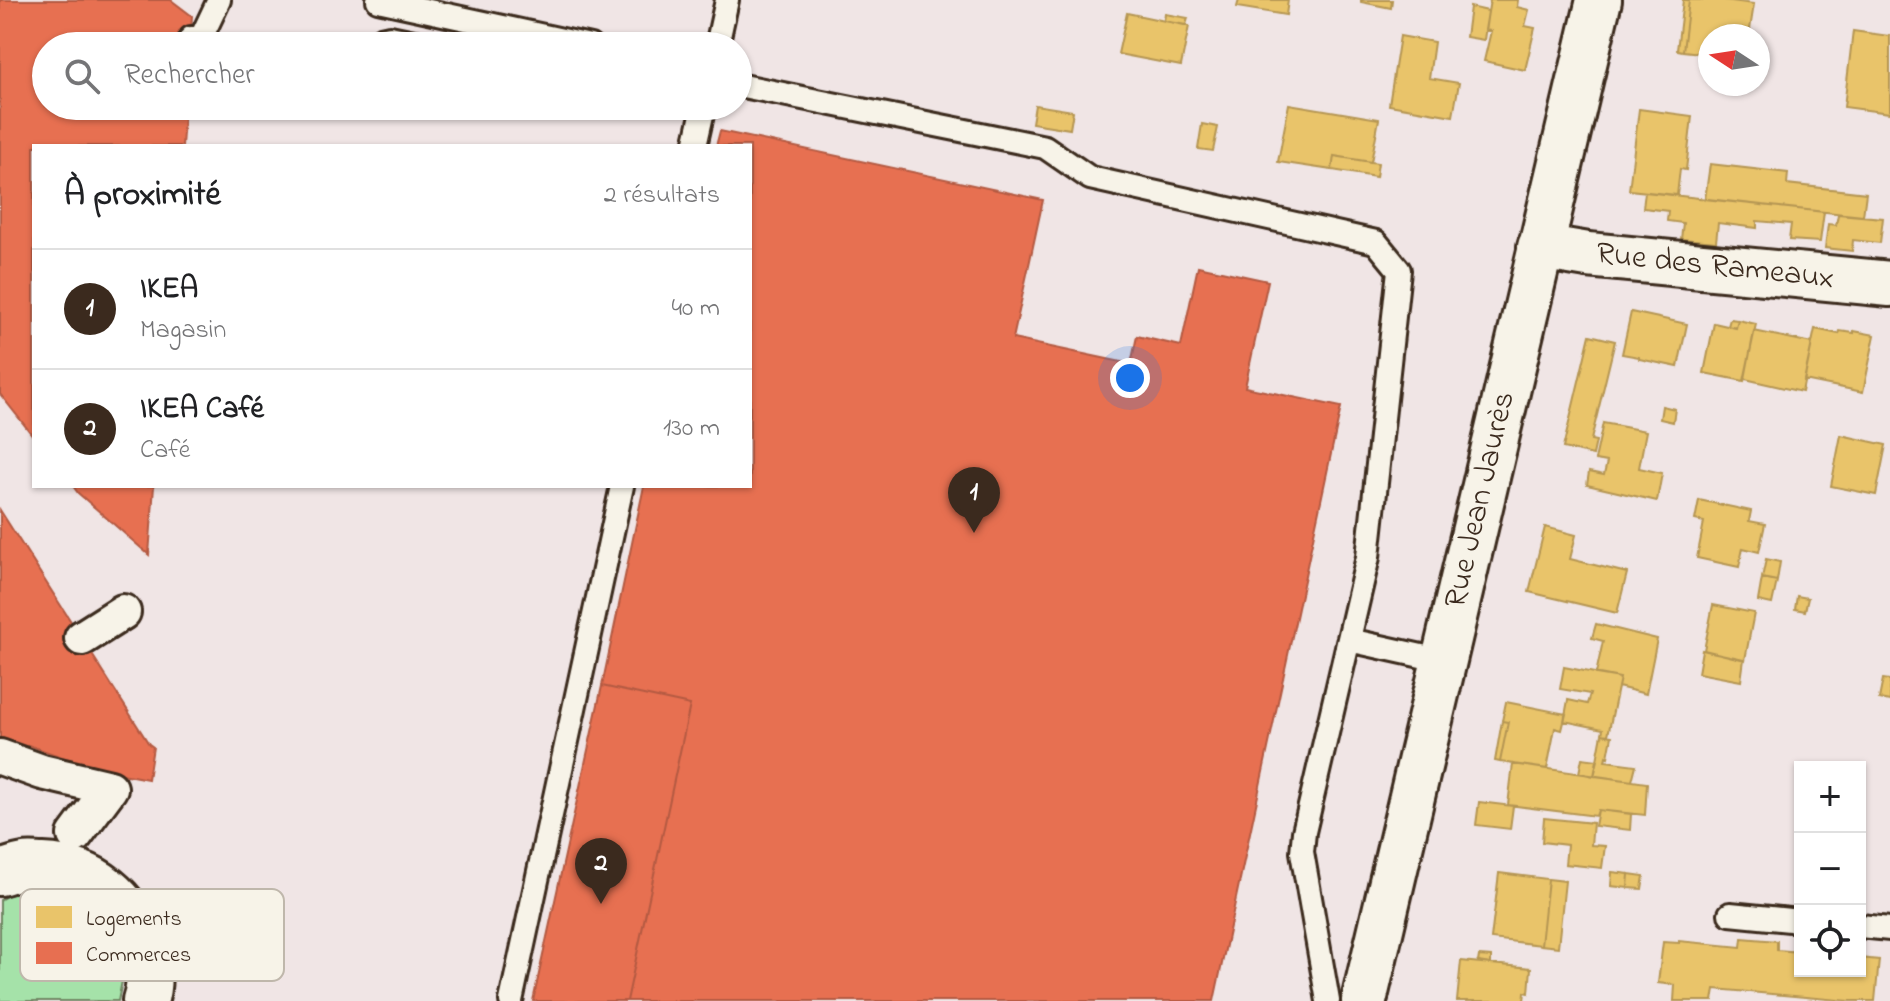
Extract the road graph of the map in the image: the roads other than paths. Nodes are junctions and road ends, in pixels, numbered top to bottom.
1 (219, 0) edge
2 (378, 0) edge
3 (727, 0) edge
4 (1599, 0) edge
5 (204, 32) edge
6 (525, 32) edge
7 (720, 32) edge
8 (752, 88) edge
9 (701, 120) edge
10 (695, 144) edge
11 (1540, 247) junction
12 (1890, 284) edge
13 (622, 488) edge
14 (119, 623) dead end
15 (82, 638) dead end
16 (1349, 640) junction
17 (1444, 661) junction
18 (0, 757) edge
19 (75, 835) dead end
20 (0, 873) edge
21 (107, 889) edge
22 (1730, 914) dead end
23 (1794, 920) edge
24 (1866, 927) edge
25 (1890, 929) edge
26 (147, 981) edge
27 (145, 1001) edge
28 (511, 1001) edge
29 (1328, 1001) edge
30 (1364, 1001) edge

1 - 5 lane
2 - 6 lane
3 - 7 lane
4 - 11 main road, Rue Jean Jaurès
8 - 16 lane
9 - 10 lane
11 - 12 main road, Rue des Rameaux
11 - 17 main road, Rue Jean Jaurès
13 - 28 lane
14 - 15 street
16 - 17 lane
16 - 29 lane
17 - 30 main road, Rue Jean Jaurès
18 - 19 street
20 - 21 main road
22 - 23 lane
24 - 25 lane
26 - 27 main road

